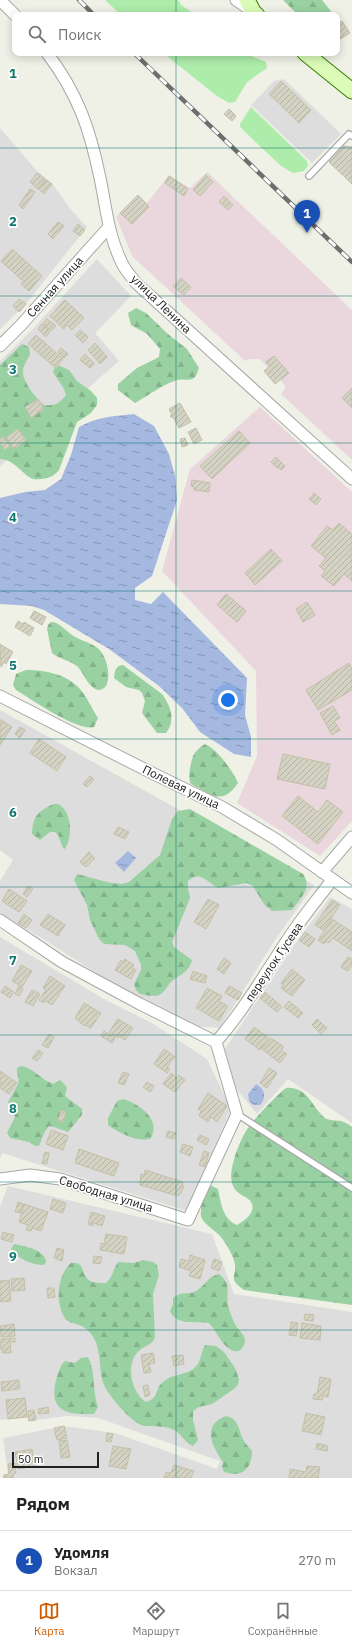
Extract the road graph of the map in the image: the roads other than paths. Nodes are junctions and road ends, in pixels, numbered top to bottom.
1 (0, 0) edge
2 (236, 0) edge
3 (252, 9) edge
4 (12, 12) edge
5 (49, 56) edge
6 (309, 56) edge
7 (352, 91) edge
8 (352, 136) edge
9 (310, 176) dead end
10 (108, 228) junction
11 (0, 346) edge
12 (352, 479) edge
13 (0, 696) edge
14 (352, 837) edge
15 (322, 872) junction
16 (332, 880) junction
17 (352, 893) edge
18 (0, 920) edge
19 (216, 1042) junction
20 (237, 1114) junction
21 (0, 1179) edge
22 (352, 1188) edge

1 - 4 street
2 - 3 street
5 - 10 street, улица Ленина
6 - 7 street
8 - 9 lane
10 - 11 street, Сенная улица
10 - 12 street, улица Ленина
13 - 15 street, Полевая улица
14 - 15 street
15 - 16 street, Полевая улица
16 - 17 street, Полевая улица
16 - 19 street, переулок Гусева
18 - 19 street
19 - 20 street
20 - 21 street, Свободная улица
20 - 22 lane

